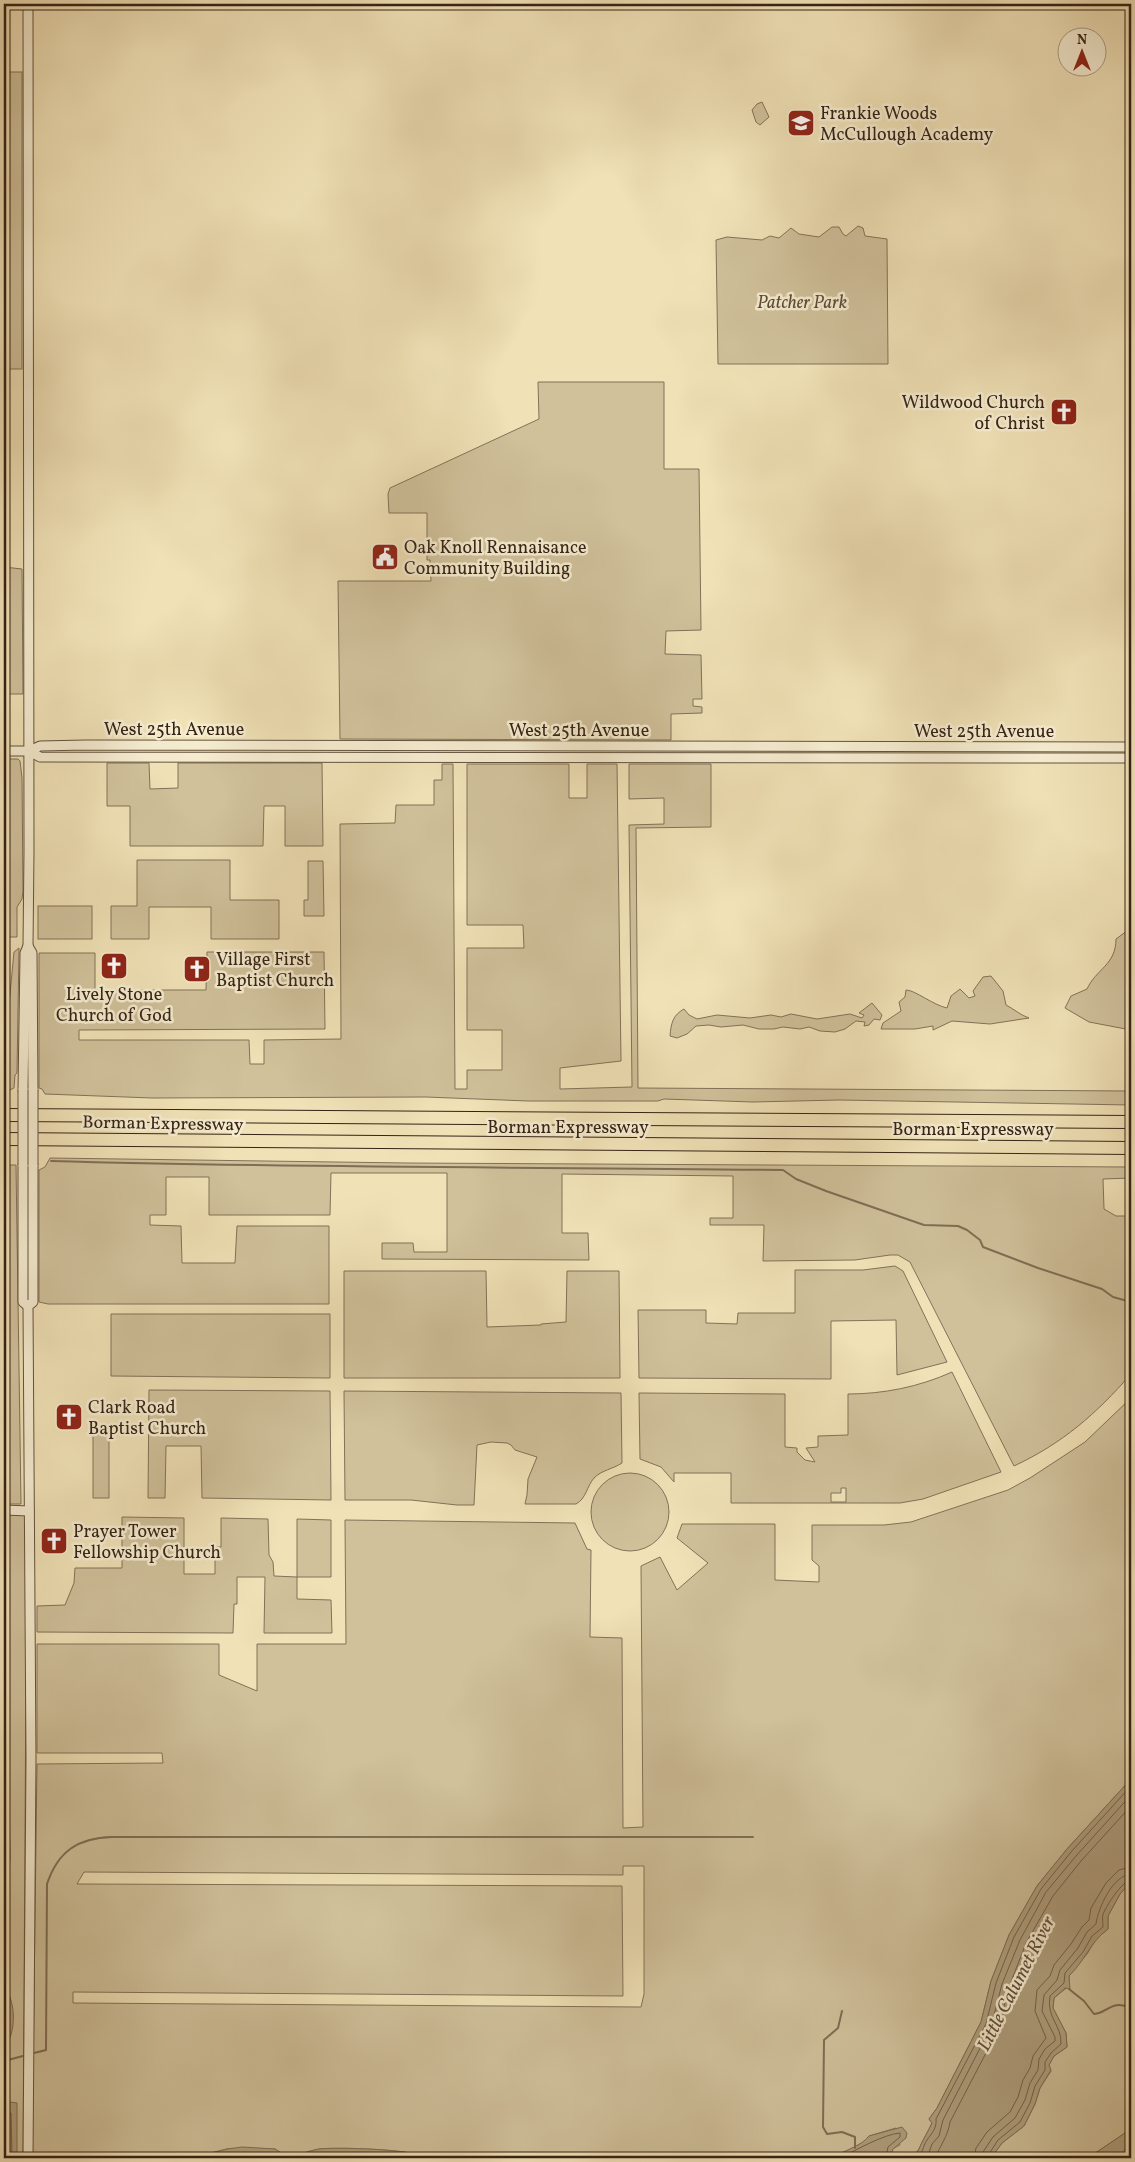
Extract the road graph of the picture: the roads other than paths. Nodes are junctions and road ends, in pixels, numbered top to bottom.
1 (28, 4) edge
2 (1131, 747) edge
3 (4, 751) edge
4 (29, 751) junction
5 (1131, 758) edge
6 (4, 1115) edge
7 (1131, 1122) edge
8 (4, 1139) edge
9 (1131, 1148) edge
10 (4, 1510) edge
11 (29, 1510) junction
12 (28, 2158) edge

1 - 4 street
2 - 4 street, West 25th Avenue
3 - 4 street, West 25th Avenue
4 - 5 street, West 25th Avenue
4 - 11 street, bridge
6 - 7 highway, Borman Expressway
8 - 9 highway, Borman Expressway
10 - 11 street
11 - 12 street

